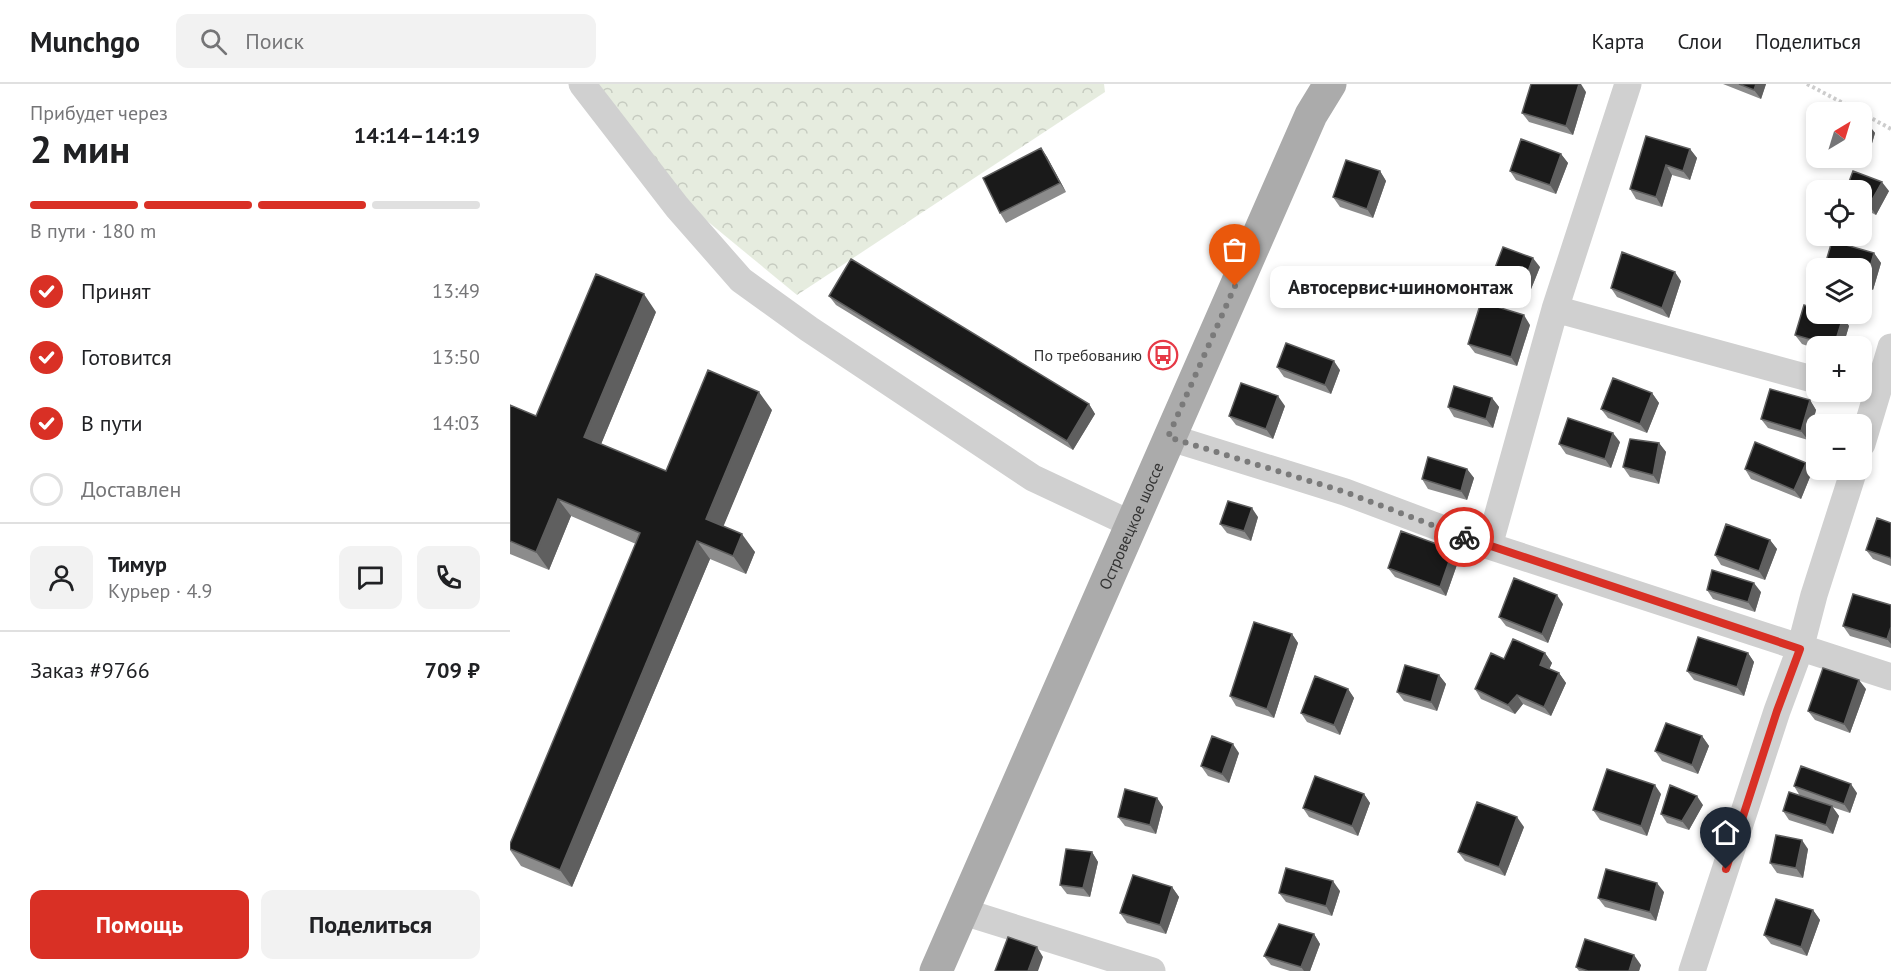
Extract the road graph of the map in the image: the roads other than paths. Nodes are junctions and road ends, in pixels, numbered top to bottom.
1 (582, 84) edge
2 (1330, 84) edge
3 (1628, 84) edge
4 (1555, 309) junction
5 (1891, 347) edge
6 (1806, 377) edge
7 (1872, 386) edge
8 (1168, 437) junction
9 (1851, 480) edge
10 (1131, 524) junction
11 (1489, 546) junction
12 (1800, 649) junction
13 (1891, 677) edge
14 (961, 911) junction
15 (936, 971) edge
16 (1152, 971) edge
17 (1692, 971) edge

1 - 10 street
2 - 8 main road, Островецкое шоссе
3 - 4 street
4 - 6 street
4 - 11 street
5 - 7 street
8 - 10 main road, Островецкое шоссе
8 - 11 street
9 - 12 street
10 - 14 main road, Островецкое шоссе
11 - 12 street
12 - 13 street
12 - 17 street
14 - 15 main road, Островецкое шоссе
14 - 16 street

